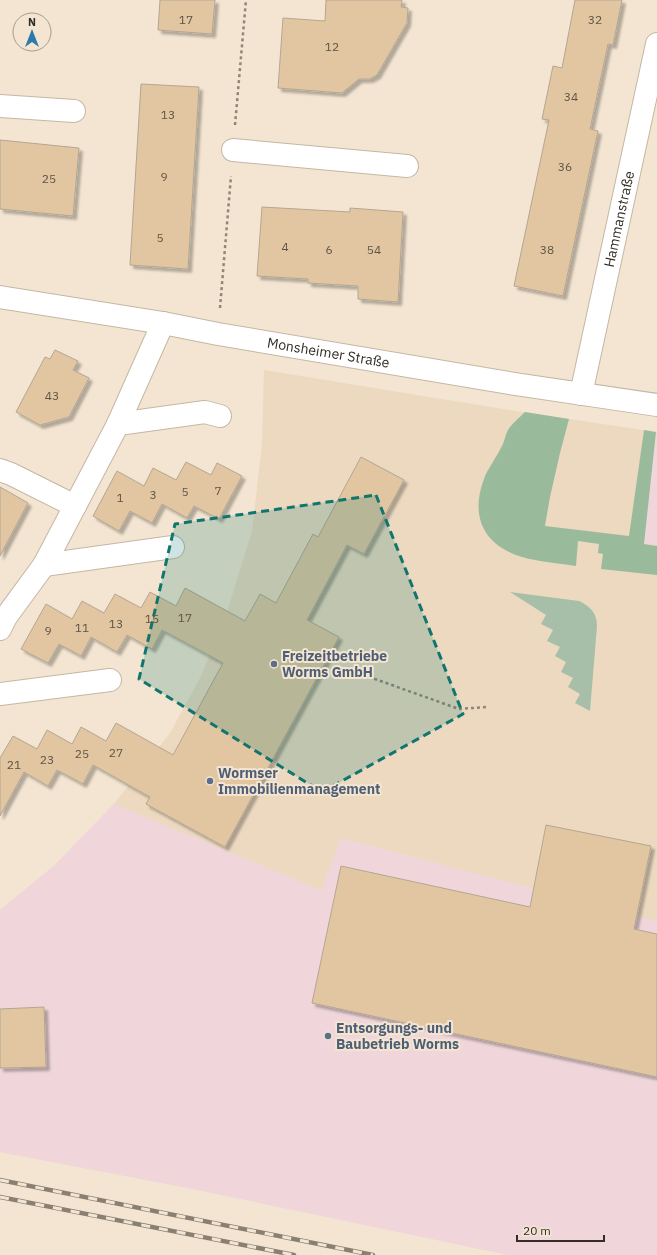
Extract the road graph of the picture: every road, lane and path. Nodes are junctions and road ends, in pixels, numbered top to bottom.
1 (657, 44) edge
2 (0, 106) edge
3 (74, 111) dead end
4 (233, 150) dead end
5 (407, 166) dead end
6 (0, 297) edge
7 (163, 323) junction
8 (581, 394) junction
9 (657, 405) edge
10 (220, 416) dead end
11 (118, 424) junction
12 (0, 470) edge
13 (75, 506) junction
14 (173, 547) dead end
15 (44, 565) junction
16 (2, 620) edge
17 (358, 671) dead end
18 (110, 680) dead end
19 (0, 694) edge
20 (486, 707) dead end

1 - 8 street, Hammanstraße
2 - 3 street
4 - 5 street
6 - 7 street, Monsheimer Straße
7 - 8 street, Monsheimer Straße
7 - 11 street
8 - 9 street, Monsheimer Straße
10 - 11 street
11 - 13 street
12 - 13 street
13 - 15 street
14 - 15 street
15 - 16 street
17 - 20 path
18 - 19 street

